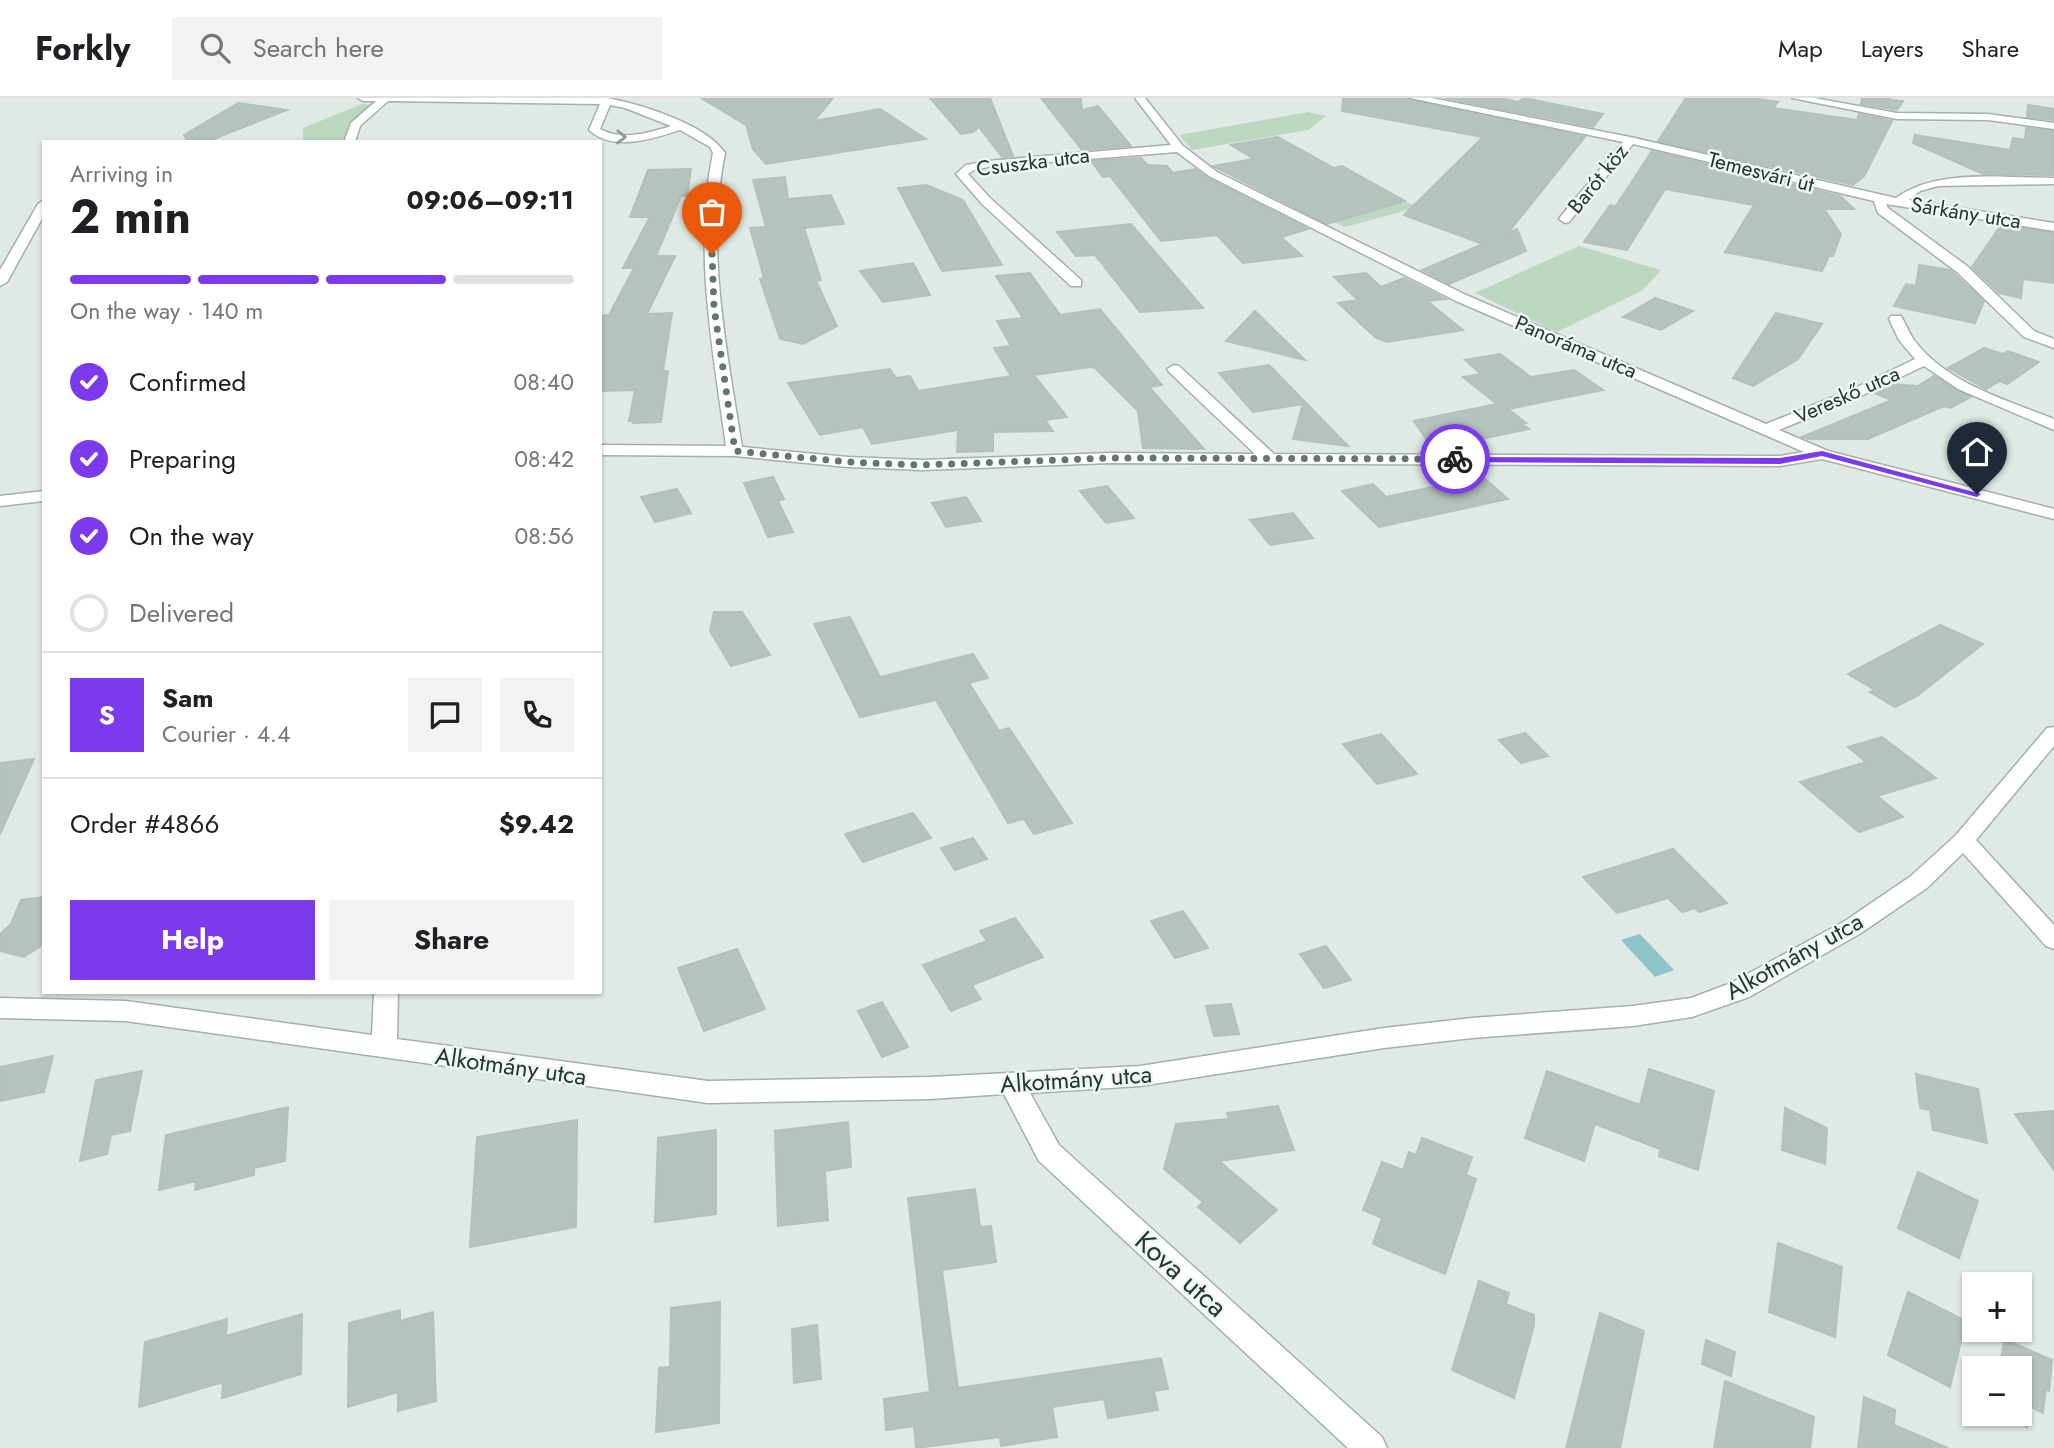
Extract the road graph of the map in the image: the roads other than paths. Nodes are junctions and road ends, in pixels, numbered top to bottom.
1 (363, 98) edge
2 (1140, 98) edge
3 (1415, 98) edge
4 (1797, 98) edge
5 (409, 99) edge
6 (610, 99) edge
7 (385, 100) edge
8 (1443, 100) edge
9 (681, 126) junction
10 (2054, 126) edge
11 (350, 140) edge
12 (1630, 140) junction
13 (1179, 148) junction
14 (2054, 181) edge
15 (1879, 199) junction
16 (1899, 202) junction
17 (42, 208) edge
18 (1565, 219) dead end
19 (2054, 228) edge
20 (0, 282) edge
21 (1076, 283) dead end
22 (1896, 319) dead end
23 (2054, 344) edge
24 (1925, 360) junction
25 (1174, 369) dead end
26 (2054, 425) edge
27 (1768, 429) junction
28 (602, 450) edge
29 (735, 451) junction
30 (1822, 454) junction
31 (1269, 458) junction
32 (42, 496) edge
33 (0, 501) edge
34 (2054, 514) edge
35 (2054, 733) edge
36 (1964, 840) junction
37 (2054, 940) edge
38 (386, 994) edge
39 (0, 1008) edge
40 (384, 1049) junction
41 (1012, 1084) junction
42 (1371, 1448) edge

1 - 7 street
2 - 13 street, Panoráma utca
3 - 8 street, Temesvári út
4 - 10 street
5 - 6 street
5 - 7 street
6 - 9 street
6 -> 9 street
7 - 11 street
8 - 12 street, Temesvári út
9 - 29 street
12 - 15 street, Temesvári út
12 - 18 street, Barót köz
13 - 21 street, Csuszka utca
13 - 27 street, Panoráma utca
14 - 16 street
15 - 16 street, Sárkány utca
15 - 23 street
16 - 19 street, Sárkány utca
17 - 20 street
22 - 24 street
24 - 26 street
24 - 27 street, Vereskő utca
25 - 31 street
27 - 30 street, Panoráma utca
28 - 29 street
29 - 31 street
30 - 31 street
30 - 34 street, Panoráma utca
32 - 33 street
35 - 36 street, Alkotmány utca
36 - 37 street
36 - 41 street, Alkotmány utca
38 - 40 street
39 - 40 street, Alkotmány utca
40 - 41 street, Alkotmány utca
41 - 42 street, Kova utca

